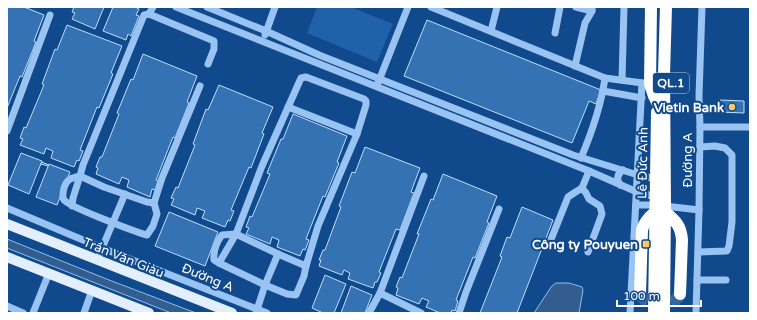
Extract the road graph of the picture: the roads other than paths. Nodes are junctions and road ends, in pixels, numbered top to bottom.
1 (152, 7) edge
2 (176, 7) edge
3 (207, 7) edge
4 (275, 7) edge
5 (408, 7) edge
6 (431, 7) edge
7 (497, 7) edge
8 (560, 7) edge
9 (576, 7) edge
10 (624, 7) edge
11 (651, 7) edge
12 (658, 7) edge
13 (666, 7) edge
14 (672, 7) edge
15 (702, 7) edge
16 (592, 9) edge
17 (149, 14) junction
18 (50, 15) dead end
19 (266, 31) junction
20 (491, 31) junction
21 (555, 33) dead end
22 (263, 41) junction
23 (208, 64) dead end
24 (575, 66) junction
25 (657, 73) junction
26 (605, 78) junction
27 (380, 79) junction
28 (622, 80) junction
29 (646, 83) junction
30 (200, 86) dead end
31 (377, 87) junction
32 (603, 91) junction
33 (642, 98) junction
34 (657, 102) junction
35 (288, 107) junction
36 (463, 112) junction
37 (460, 120) junction
38 (700, 127) junction
39 (750, 128) edge
40 (7, 131) edge
41 (357, 134) junction
42 (700, 147) junction
43 (666, 157) junction
44 (581, 158) junction
45 (623, 170) junction
46 (590, 171) junction
47 (638, 175) junction
48 (80, 176) junction
49 (424, 176) dead end
50 (656, 179) junction
51 (620, 185) junction
52 (582, 188) junction
53 (637, 192) junction
54 (125, 194) junction
55 (154, 203) junction
56 (636, 204) junction
57 (72, 206) junction
58 (7, 208) edge
59 (499, 209) dead end
60 (699, 210) junction
61 (660, 212) junction
62 (112, 222) junction
63 (7, 224) edge
64 (236, 234) junction
65 (550, 242) dead end
66 (102, 248) junction
67 (588, 252) dead end
68 (698, 252) junction
69 (278, 254) junction
70 (7, 257) edge
71 (97, 260) junction
72 (219, 263) junction
73 (306, 266) junction
74 (49, 273) junction
75 (697, 280) junction
76 (726, 280) dead end
77 (265, 285) junction
78 (92, 290) junction
79 (380, 293) junction
80 (640, 293) dead end
81 (680, 294) dead end
82 (7, 306) edge
83 (256, 311) edge
84 (225, 312) edge
85 (24, 313) edge
86 (33, 313) edge
87 (84, 313) edge
88 (149, 313) edge
89 (268, 313) edge
90 (369, 313) edge
91 (421, 313) edge
92 (459, 313) edge
93 (630, 313) edge
94 (648, 313) edge
95 (654, 313) edge
96 (664, 313) edge
97 (670, 313) edge
98 (696, 313) edge

1 - 17 street
2 - 22 street
3 - 19 street
4 - 19 street
5 - 27 street
6 - 20 street
7 - 20 street
8 - 21 street
9 - 16 street
10 - 28 street
11 - 29 highway, Lê Đức Anh / QL.1
12 - 25 highway, Lê Đức Anh / QL.1
13 - 43 highway, Lê Đức Anh / QL.1
14 - 43 highway, Lê Đức Anh / QL.1
15 - 38 street, Đường A
16 - 24 street
17 - 23 street
17 - 48 street
18 - 40 street
19 - 22 street
19 - 27 street
20 - 24 street
22 - 31 street
24 - 26 street
25 - 29 highway
25 - 34 highway, Lê Đức Anh / QL.1
26 - 28 street
26 - 32 street
27 - 31 street
27 - 36 street
28 - 29 street
29 - 33 street
29 - 34 highway, Lê Đức Anh / QL.1
30 - 55 street
31 - 37 street
32 - 33 street
32 - 44 street
33 - 47 street
34 - 50 highway, Lê Đức Anh / QL.1
35 - 41 street
35 - 41 street
35 - 64 street
36 - 37 street
36 - 44 street
37 - 46 street
38 - 39 street
38 - 42 street, Đường A
41 - 73 street
42 - 60 street, Đường A
42 - 68 street
43 - 61 highway, Lê Đức Anh / QL.1
44 - 45 street
45 - 47 street
45 - 51 street
46 - 51 street
46 - 52 street
47 - 50 street
47 - 53 street
48 - 54 street
48 - 57 street
48 - 57 street
49 - 79 street
50 - 61 highway, Lê Đức Anh / QL.1
51 - 53 street
52 - 65 street
52 - 67 street
53 - 56 street
53 - 61 street
54 - 55 street
54 - 62 street
55 - 62 street
56 - 61 street
56 - 93 street
57 - 62 street
58 - 66 street, Đường A
59 - 92 street
60 - 61 street
60 - 68 street, Đường A
61 - 80 highway
61 - 81 highway
61 - 94 highway, Lê Đức Anh / QL.1
61 - 95 highway, Lê Đức Anh / QL.1
61 - 96 highway, Lê Đức Anh / QL.1
61 - 97 highway, Lê Đức Anh / QL.1
62 - 66 street
63 - 71 main road, Trần Văn Giàu
64 - 69 street
64 - 72 street
64 - 72 street
66 - 71 street
66 - 83 street, Đường A
68 - 75 street, Đường A
69 - 73 street
69 - 77 street
70 - 74 main road
71 - 84 main road, Trần Văn Giàu
72 - 77 street
73 - 77 street
74 - 78 main road
74 - 86 street
75 - 76 street
75 - 98 street, Đường A
77 - 83 street
78 - 87 street
78 - 88 main road
79 - 90 street
79 - 91 street
82 - 85 street
83 - 89 street, Đường A

